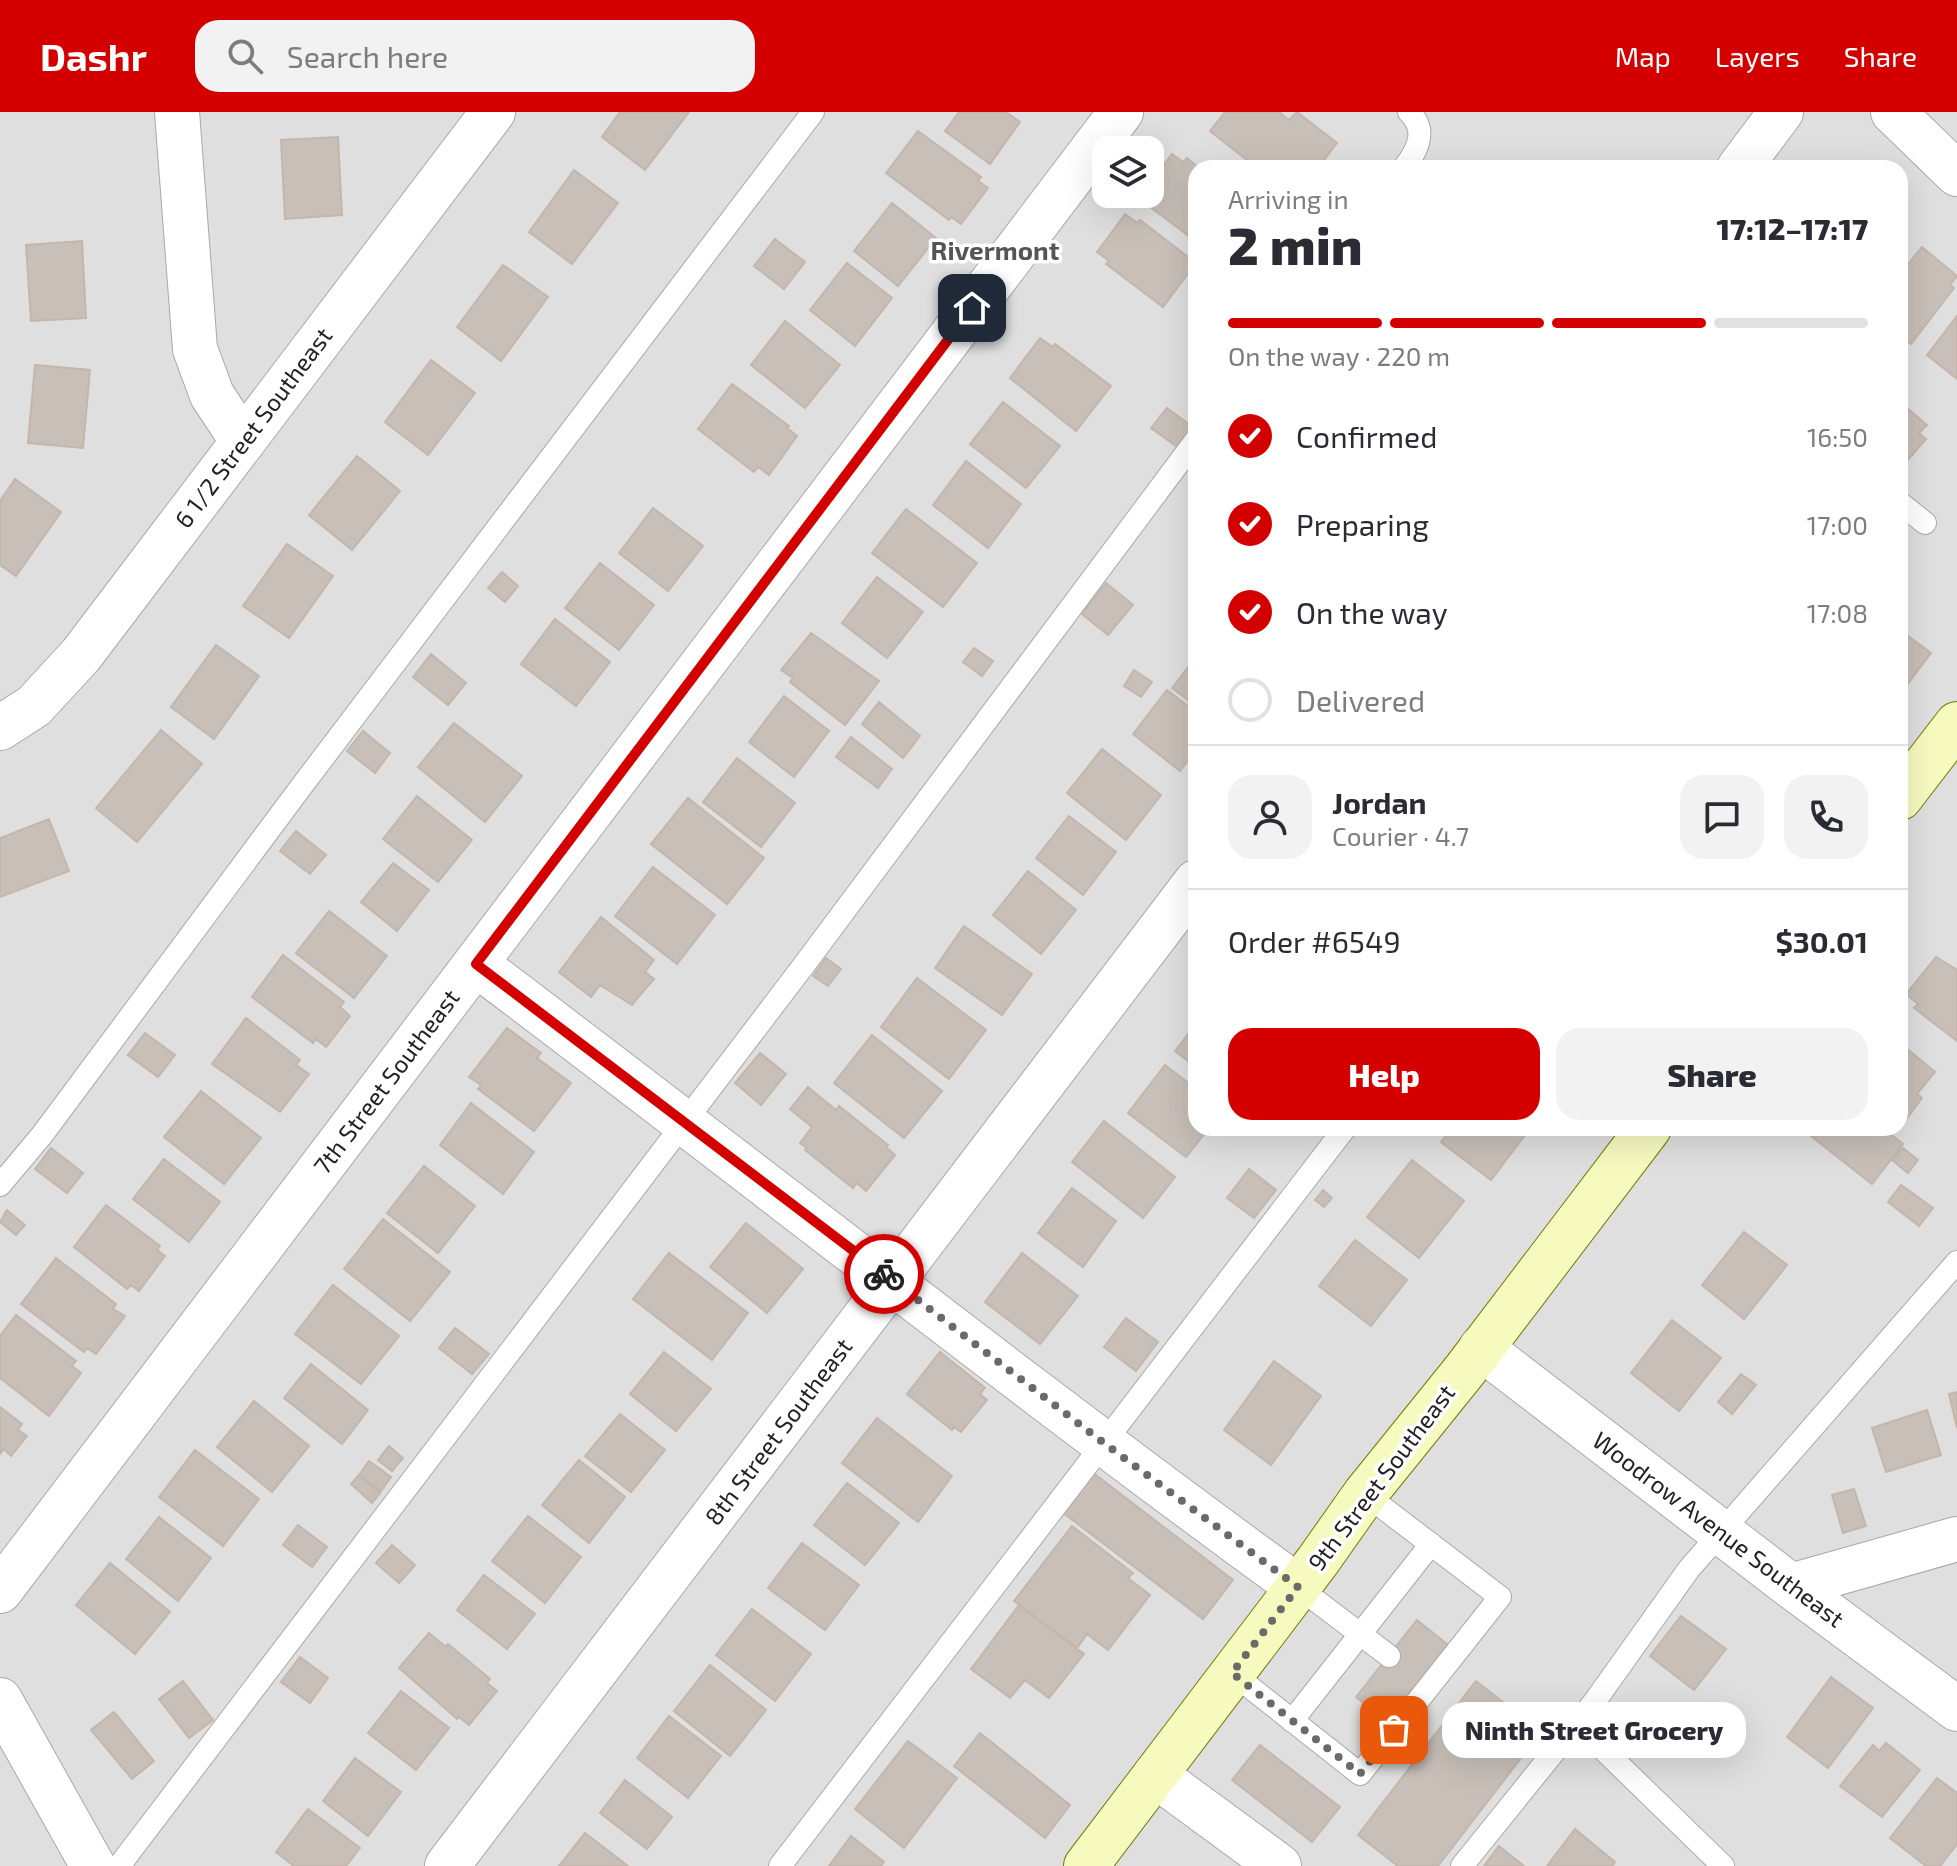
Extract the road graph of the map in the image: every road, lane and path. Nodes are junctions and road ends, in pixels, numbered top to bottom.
1 (177, 112) edge
2 (493, 112) edge
3 (813, 112) edge
4 (1121, 112) edge
5 (1409, 112) edge
6 (1781, 112) edge
7 (1893, 112) edge
8 (1410, 160) edge
9 (1745, 160) edge
10 (1957, 174) edge
11 (243, 442) junction
12 (1188, 451) edge
13 (1908, 509) edge
14 (1925, 523) dead end
15 (1957, 724) edge
16 (0, 728) edge
17 (1908, 788) edge
18 (1188, 892) edge
19 (476, 964) junction
20 (684, 1120) junction
21 (1339, 1136) edge
22 (1643, 1136) edge
23 (0, 1185) edge
24 (1957, 1262) edge
25 (892, 1280) junction
26 (1481, 1348) junction
27 (1104, 1443) junction
28 (1365, 1494) junction
29 (1721, 1533) junction
30 (1957, 1539) edge
31 (1431, 1544) junction
32 (1791, 1586) junction
33 (1298, 1587) junction
34 (0, 1591) edge
35 (1360, 1635) junction
36 (1389, 1656) dead end
37 (1232, 1673) junction
38 (0, 1700) edge
39 (1957, 1709) edge
40 (1292, 1721) junction
41 (1577, 1724) junction
42 (1155, 1775) junction
43 (93, 1866) edge
44 (119, 1866) edge
45 (447, 1866) edge
46 (780, 1866) edge
47 (1086, 1866) edge
48 (1279, 1866) edge
49 (1462, 1866) edge
50 (1723, 1866) edge

1 - 11 street
2 - 11 street, 6 1/2 Street Southeast
3 - 23 lane
4 - 19 street, 7th Street Southeast
5 - 8 lane
6 - 9 street
7 - 10 street
11 - 16 street, 6 1/2 Street Southeast
12 - 20 lane
13 - 14 lane
15 - 17 street
18 - 25 street, 8th Street Southeast
19 - 20 street
19 - 34 street, 7th Street Southeast
20 - 25 street
20 - 44 lane
21 - 27 lane
22 - 26 street, 9th Street Southeast
24 - 29 lane
25 - 27 street
25 - 45 street, 8th Street Southeast
26 - 28 street, 9th Street Southeast
26 - 29 street, Woodrow Avenue Southeast
27 - 33 street
27 - 46 lane
28 - 31 lane
28 - 33 street, 9th Street Southeast
29 - 32 street, Woodrow Avenue Southeast
29 - 41 lane
30 - 32 street
31 - 35 lane
31 - 40 lane
32 - 39 street, Woodrow Avenue Southeast
33 - 35 lane
33 - 37 street, 9th Street Southeast
35 - 36 lane
35 - 40 lane
37 - 40 lane
37 - 42 street, 9th Street Southeast
38 - 43 street
41 - 49 lane
41 - 50 lane
42 - 47 street, 9th Street Southeast
42 - 48 street

